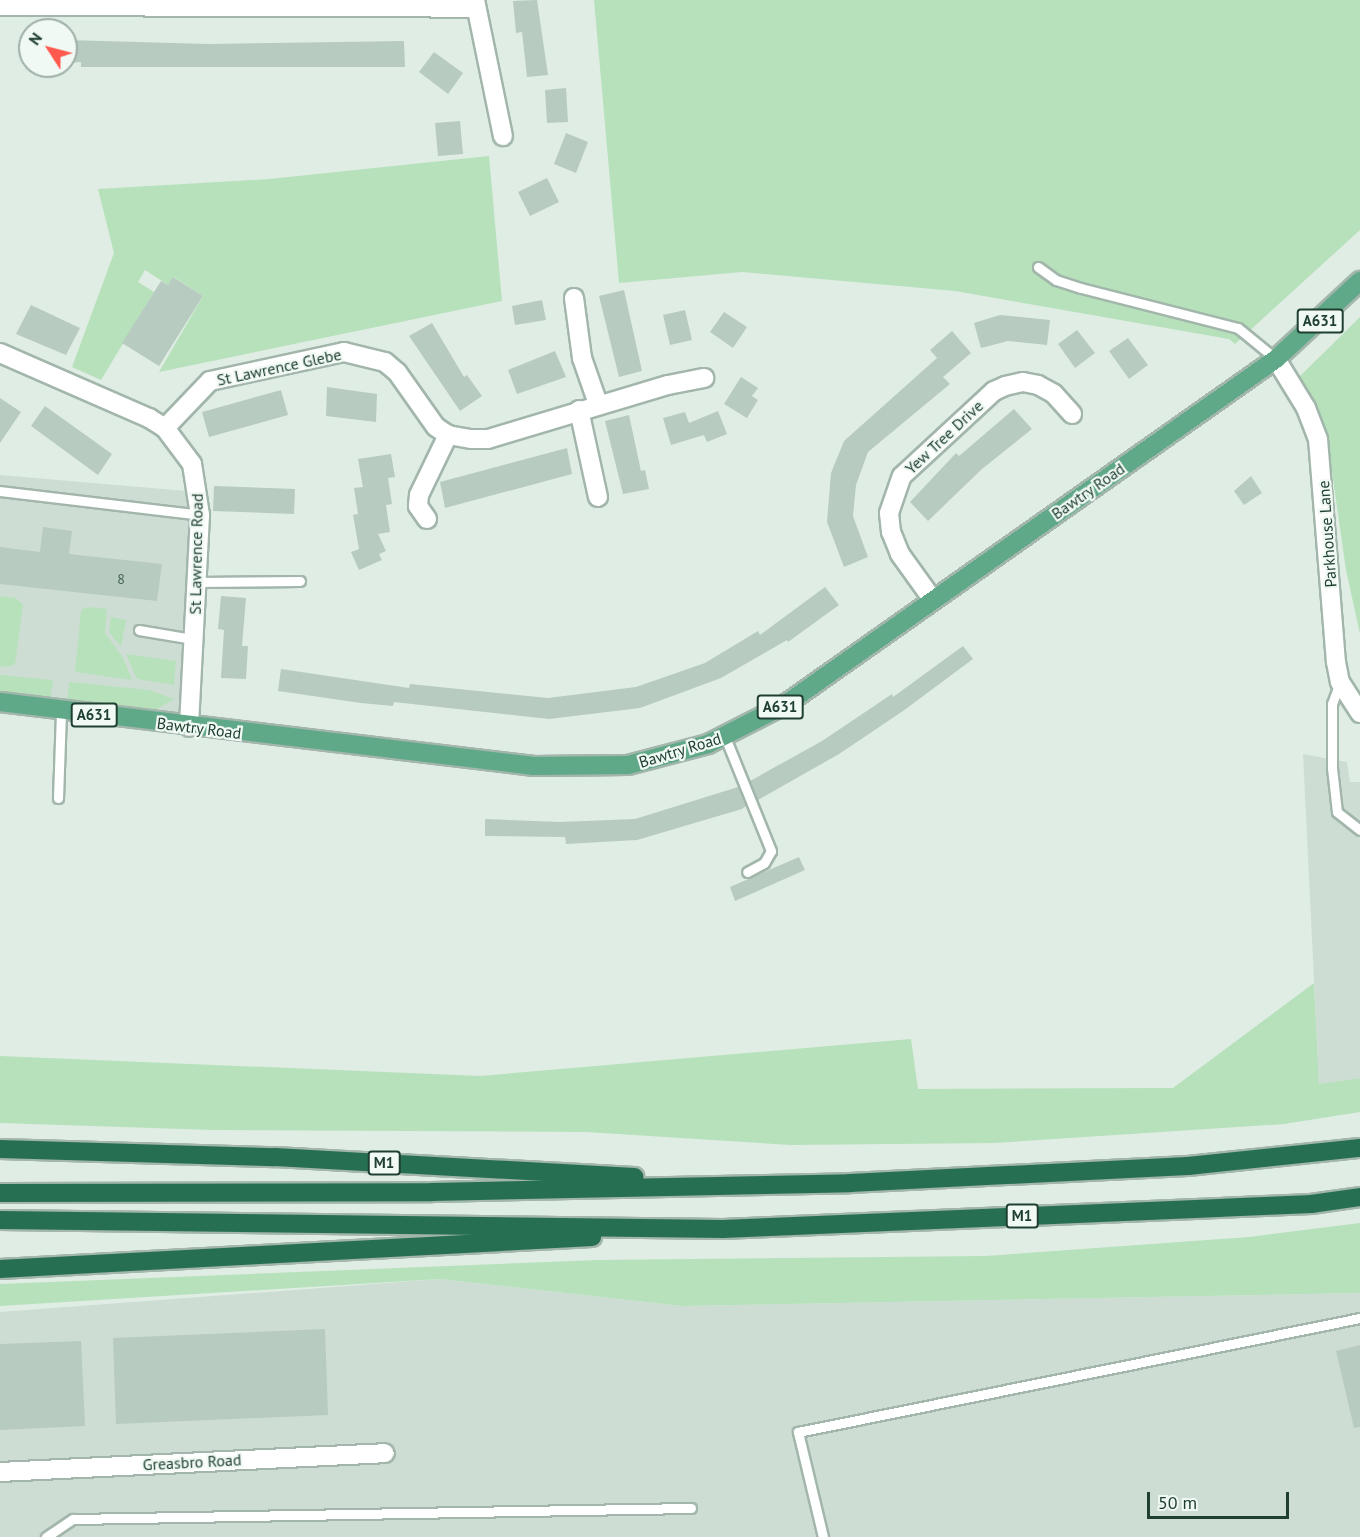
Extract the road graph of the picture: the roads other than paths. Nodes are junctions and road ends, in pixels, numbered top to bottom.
1 (476, 4) edge
2 (0, 6) edge
3 (503, 136) dead end
4 (1038, 267) dead end
5 (1360, 280) edge
6 (574, 298) dead end
7 (0, 353) edge
8 (1276, 359) junction
9 (704, 378) dead end
10 (598, 404) junction
11 (579, 410) junction
12 (1072, 414) dead end
13 (165, 428) junction
14 (448, 435) junction
15 (0, 491) edge
16 (598, 496) dead end
17 (200, 515) junction
18 (427, 519) dead end
19 (300, 581) dead end
20 (196, 582) junction
21 (933, 600) junction
22 (139, 630) dead end
23 (194, 639) junction
24 (1340, 682) junction
25 (0, 702) edge
26 (61, 711) junction
27 (1360, 713) edge
28 (189, 727) junction
29 (725, 737) junction
30 (58, 798) dead end
31 (1360, 830) edge
32 (747, 872) dead end
33 (1360, 1148) edge
34 (0, 1149) edge
35 (767, 1184) junction
36 (0, 1193) edge
37 (1360, 1197) edge
38 (0, 1220) edge
39 (684, 1228) junction
40 (0, 1269) edge
41 (1360, 1318) edge
42 (385, 1453) dead end
43 (0, 1472) edge
44 (691, 1508) dead end
45 (46, 1537) edge
46 (823, 1537) edge

1 - 2 street
1 - 3 street
4 - 8 lane
5 - 8 main road, Bawtry Road / A631
6 - 10 street
7 - 13 street, St Lawrence Road
8 - 21 main road, Bawtry Road / A631
8 - 24 street, Parkhouse Lane
9 - 10 street
10 - 11 street
11 - 14 street
11 - 16 street
12 - 21 street, Yew Tree Drive
13 - 14 street, St Lawrence Glebe
13 - 17 street, St Lawrence Road
14 - 18 street
15 - 17 lane
17 - 20 street, St Lawrence Road
19 - 20 lane
20 - 23 street, St Lawrence Road
21 - 29 main road, Bawtry Road / A631
22 - 23 lane
23 - 28 street, St Lawrence Road
24 - 27 street, Parkhouse Lane
24 - 31 lane
25 - 26 main road, Bawtry Road / A631
26 - 28 main road, Bawtry Road / A631
26 - 30 lane
28 - 29 main road, Bawtry Road / A631
29 - 32 lane
33 - 35 highway, M1
34 - 35 highway, M1
35 - 36 highway, M1
37 - 39 highway, M1
38 - 39 highway, M1
39 - 40 highway
41 - 46 lane
42 - 43 street, Greasbro Road
44 - 45 lane

